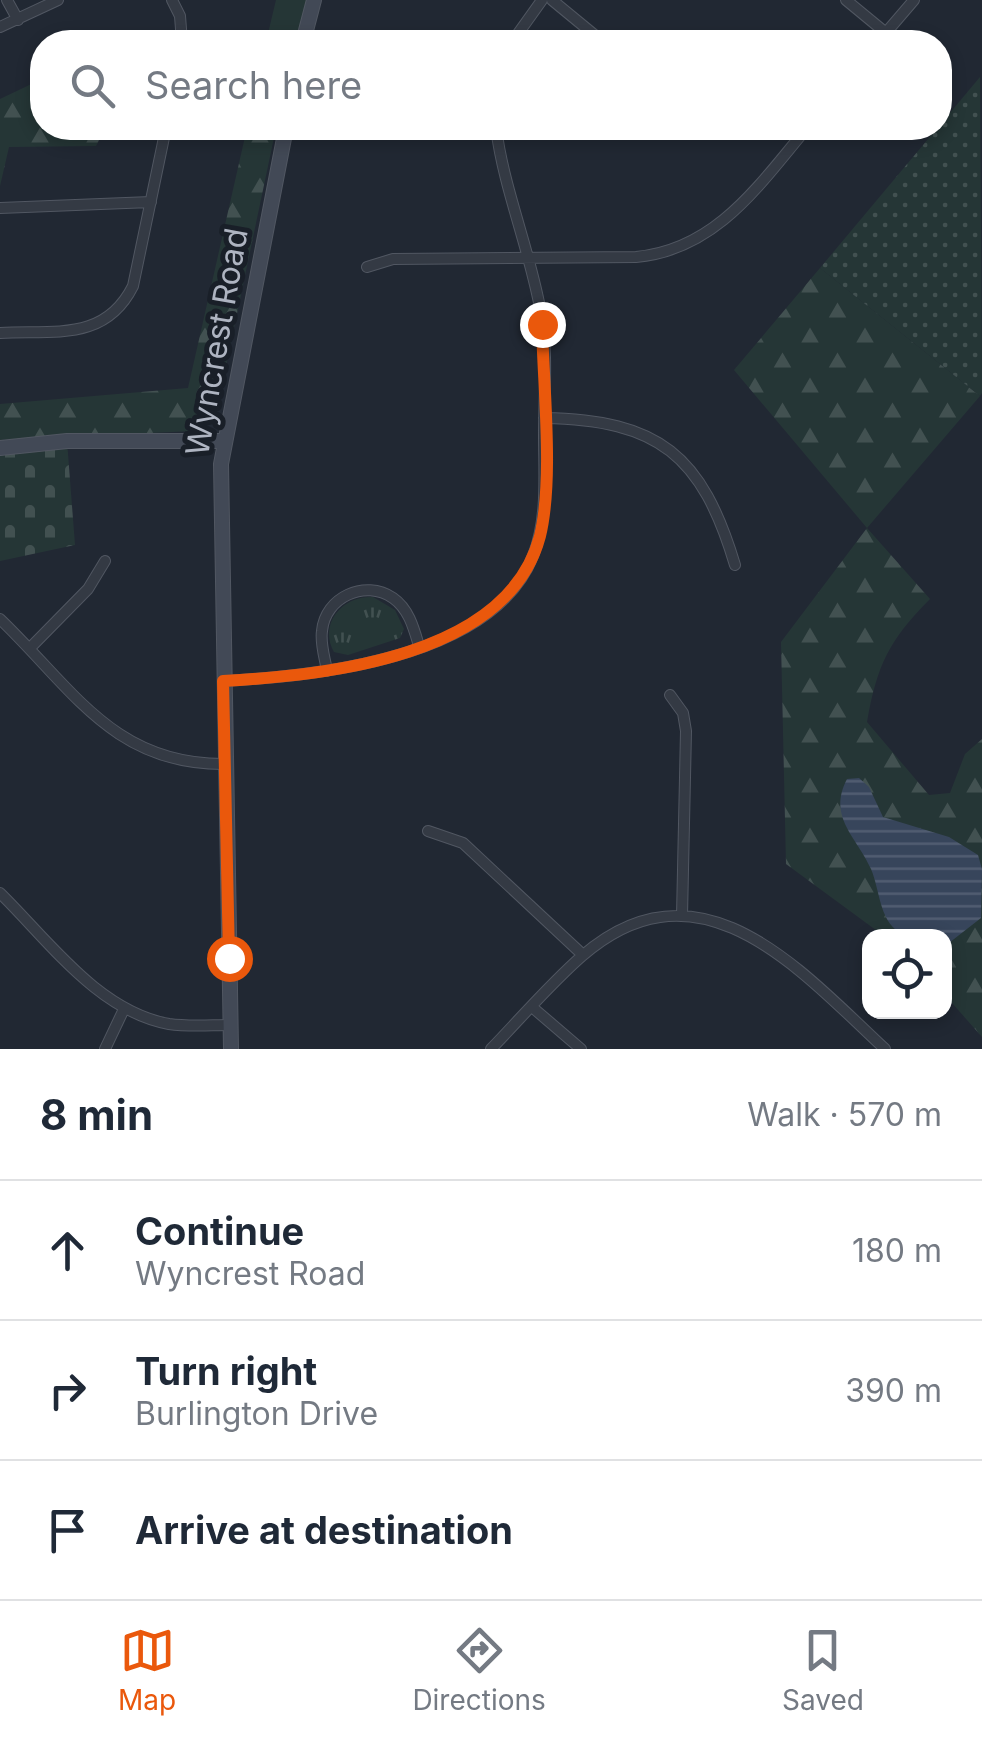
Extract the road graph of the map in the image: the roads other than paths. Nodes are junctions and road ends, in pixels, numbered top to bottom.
1 (7, 0) edge
2 (58, 0) edge
3 (172, 0) edge
4 (314, 0) edge
5 (542, 0) edge
6 (552, 0) edge
7 (846, 0) edge
8 (914, 0) edge
9 (18, 20) junction
10 (0, 27) edge
11 (181, 30) edge
12 (307, 30) edge
13 (521, 30) edge
14 (588, 30) edge
15 (874, 30) edge
16 (889, 30) edge
17 (163, 140) edge
18 (284, 140) edge
19 (499, 140) edge
20 (796, 140) edge
21 (150, 202) junction
22 (0, 208) edge
23 (529, 259) junction
24 (367, 266) dead end
25 (0, 333) edge
26 (544, 418) junction
27 (222, 441) junction
28 (0, 448) edge
29 (105, 561) dead end
30 (735, 565) dead end
31 (0, 620) edge
32 (420, 646) junction
33 (30, 648) junction
34 (327, 671) junction
35 (223, 681) junction
36 (670, 695) dead end
37 (223, 764) junction
38 (428, 832) dead end
39 (0, 893) edge
40 (682, 916) junction
41 (582, 955) junction
42 (532, 1006) junction
43 (124, 1009) junction
44 (231, 1025) junction
45 (106, 1049) edge
46 (231, 1049) edge
47 (492, 1049) edge
48 (580, 1049) edge
49 (885, 1049) edge

1 - 9 street
2 - 9 street
3 - 11 street
4 - 12 street
5 - 13 street
6 - 14 street
7 - 15 street
8 - 16 street
9 - 10 street
17 - 21 street
18 - 27 street, Wyncrest Road
19 - 23 street
20 - 23 street
21 - 22 street
21 - 25 street
23 - 24 street
23 - 26 street
26 - 30 street
26 - 32 street
27 - 28 street
27 - 35 street, Wyncrest Road
29 - 33 street
31 - 33 street
32 - 34 street
32 - 34 street
33 - 37 street
34 - 35 street
35 - 37 street, Wyncrest Road
36 - 40 street
37 - 44 street, Wyncrest Road
38 - 41 street
39 - 43 street
40 - 41 street
40 - 49 street
41 - 42 street
42 - 47 street
42 - 48 street
43 - 44 street
43 - 45 street
44 - 46 street, Wyncrest Road

